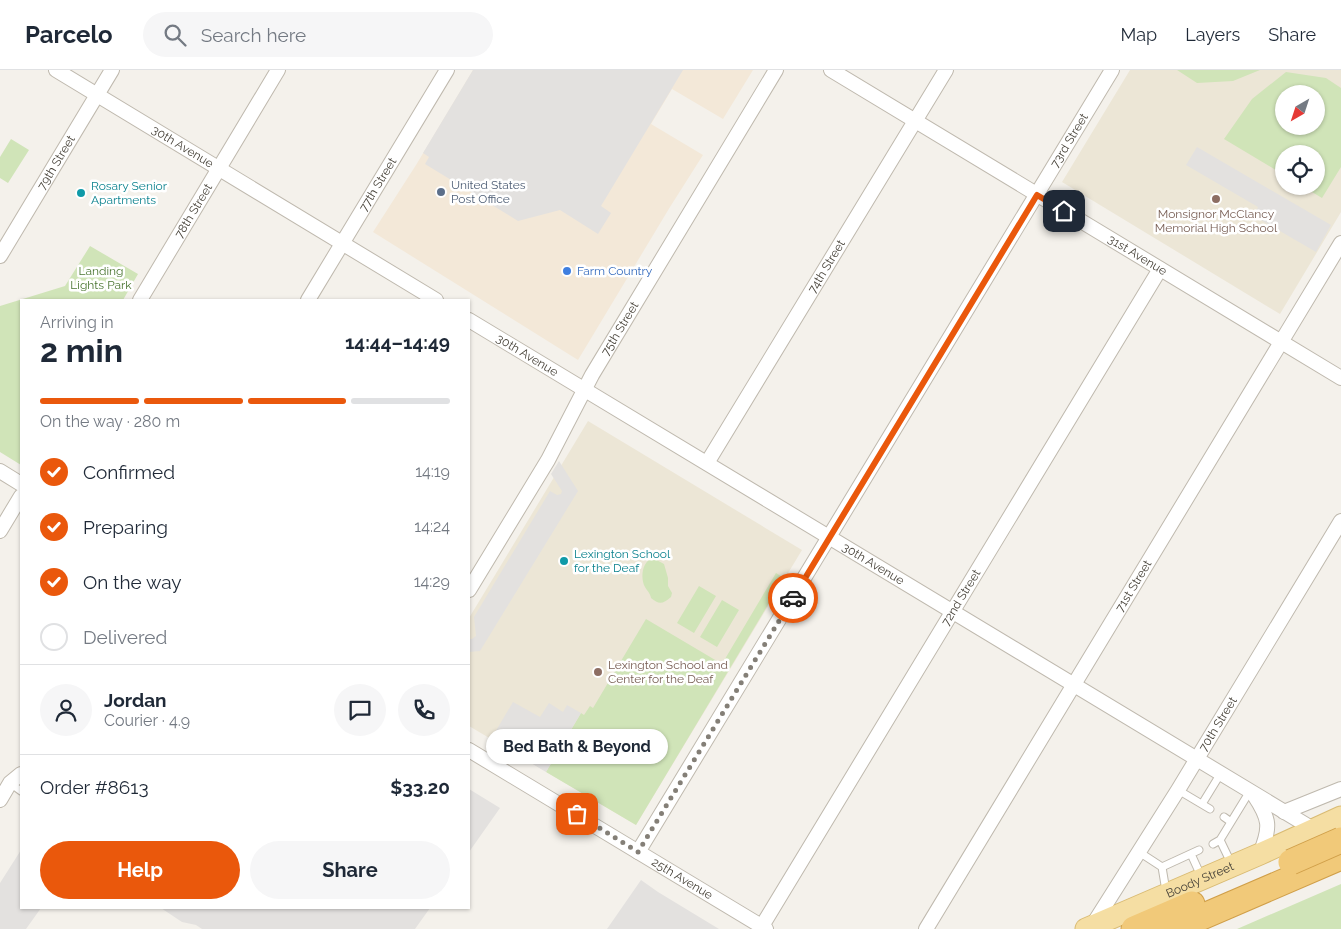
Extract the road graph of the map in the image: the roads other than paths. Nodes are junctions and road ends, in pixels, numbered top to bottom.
1 (56, 70) edge
2 (112, 70) edge
3 (278, 70) edge
4 (447, 70) edge
5 (776, 70) edge
6 (830, 70) edge
7 (946, 70) edge
8 (1112, 70) edge
9 (97, 95) junction
10 (915, 121) junction
11 (219, 169) junction
12 (1037, 195) junction
13 (342, 243) junction
14 (1341, 243) edge
15 (0, 256) edge
16 (1160, 269) junction
17 (141, 299) edge
18 (309, 299) edge
19 (434, 299) edge
20 (470, 321) edge
21 (1281, 342) junction
22 (1341, 378) edge
23 (584, 390) junction
24 (707, 463) junction
25 (0, 471) edge
26 (20, 483) edge
27 (20, 498) edge
28 (1341, 521) edge
29 (0, 531) edge
30 (829, 537) junction
31 (470, 588) edge
32 (952, 611) junction
33 (1074, 685) junction
34 (470, 751) edge
35 (1197, 759) junction
36 (1220, 773) junction
37 (18, 783) edge
38 (1341, 789) edge
39 (1178, 790) junction
40 (1251, 792) junction
41 (0, 800) edge
42 (1202, 804) junction
43 (1210, 809) dead end
44 (1284, 812) junction
45 (1224, 817) dead end
46 (1341, 817) edge
47 (1231, 822) junction
48 (1313, 829) junction
49 (1341, 840) edge
50 (1199, 850) dead end
51 (638, 852) junction
52 (1139, 852) junction
53 (1191, 854) junction
54 (1260, 854) junction
55 (1341, 857) edge
56 (1232, 866) junction
57 (1162, 867) junction
58 (1294, 869) junction
59 (1341, 876) edge
60 (1202, 879) junction
61 (1166, 894) junction
62 (764, 928) edge
63 (1089, 928) edge
64 (926, 929) edge
65 (1134, 929) edge
66 (1174, 929) edge
67 (1216, 929) edge

1 - 9 street, 30th Avenue
2 - 9 street, 79th Street
3 - 11 street, 78th Street
4 - 13 street, 77th Street
5 - 23 street, 75th Street
6 - 10 street, 31st Avenue
7 - 10 street, 74th Street
8 - 12 street, 73rd Street
9 - 11 street, 30th Avenue
9 - 15 street, 79th Street
10 - 12 street, 31st Avenue
10 - 24 street, 74th Street
11 - 13 street, 30th Avenue
11 - 17 street, 78th Street
12 - 16 street, 31st Avenue
12 - 30 street, 73rd Street
13 - 18 street, 77th Street
13 - 19 street, 30th Avenue
14 - 21 street, 71st Street
16 - 21 street, 31st Avenue
16 - 32 street, 72nd Street
20 - 23 street, 30th Avenue
21 - 22 street, 31st Avenue
21 - 33 street, 71st Street
23 - 24 street, 30th Avenue
23 - 31 street, 75th Street
24 - 30 street, 30th Avenue
25 - 26 street
27 - 29 street
28 - 35 street, 70th Street
30 - 32 street, 30th Avenue
30 - 51 street, 73rd Street
32 - 33 street, 30th Avenue
32 - 62 street, 72nd Street
33 - 35 street, 30th Avenue
33 - 64 street, 71st Street
34 - 51 street, 25th Avenue
35 - 36 street, 30th Avenue
35 - 39 street, 70th Street
36 - 40 street, 30th Avenue
36 - 42 lane
37 - 41 street
38 - 44 street
39 - 42 lane
39 - 52 street, 70th Street
40 - 44 street, 30th Avenue
40 - 47 lane
40 - 54 street, 30th Avenue
42 - 43 lane
44 - 48 street, 30th Avenue
45 - 47 lane
46 - 48 main road, Boody Street
47 - 56 lane
48 - 54 main road, Boody Street
49 - 58 highway, bridge
50 - 53 lane
51 - 62 street, 25th Avenue
52 - 57 lane
52 - 63 street, 70th Street
53 - 57 lane
53 - 60 lane
54 - 56 main road, Boody Street
55 - 58 highway
56 - 60 main road, Boody Street
57 - 61 lane
58 - 65 highway
58 - 66 highway
59 - 67 highway
60 - 61 main road, Boody Street
61 - 63 main road, Boody Street

